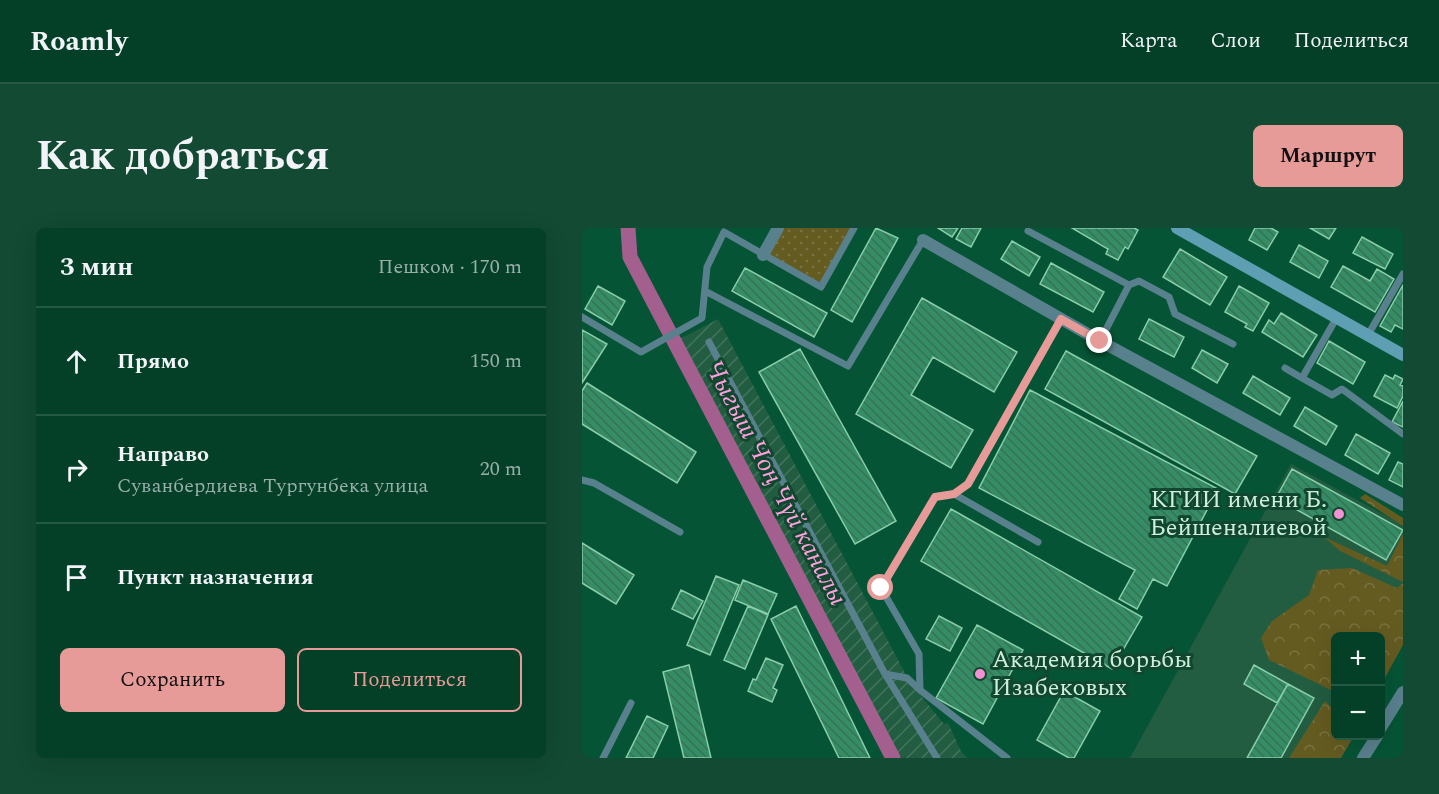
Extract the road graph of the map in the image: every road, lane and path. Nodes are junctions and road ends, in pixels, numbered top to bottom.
1 (778, 228) edge
2 (854, 228) edge
3 (1177, 228) edge
4 (1028, 231) dead end
5 (923, 240) joint
6 (763, 255) junction
7 (1403, 274) edge
8 (1129, 285) junction
9 (705, 291) junction
10 (582, 317) edge
11 (1337, 317) junction
12 (1061, 319) junction
13 (1368, 335) junction
14 (1100, 341) junction
15 (709, 342) dead end
16 (1233, 344) dead end
17 (1403, 355) edge
18 (1285, 369) dead end
19 (1302, 378) junction
20 (1403, 434) edge
21 (582, 480) edge
22 (954, 494) junction
23 (1403, 506) edge
24 (680, 532) dead end
25 (1038, 542) dead end
26 (885, 674) junction
27 (920, 690) junction
28 (1403, 692) edge
29 (632, 703) dead end
30 (1385, 721) edge
31 (1374, 740) edge
32 (603, 758) edge
33 (937, 758) edge
34 (1007, 758) edge
35 (1364, 758) edge

1 - 6 street
2 - 6 lane
3 - 11 main road
4 - 8 lane
5 - 9 lane
5 - 12 street
6 - 9 lane
7 - 13 lane
8 - 14 lane
8 - 16 lane
9 - 10 lane
11 - 13 main road
11 - 19 lane
12 - 14 street
12 - 22 lane
13 - 17 main road
14 - 23 street
15 - 26 lane
18 - 19 lane
19 - 20 lane
21 - 24 lane
22 - 25 lane
22 - 27 lane
26 - 27 lane
26 - 33 lane
27 - 34 lane
28 - 30 street
29 - 32 lane
31 - 35 street

